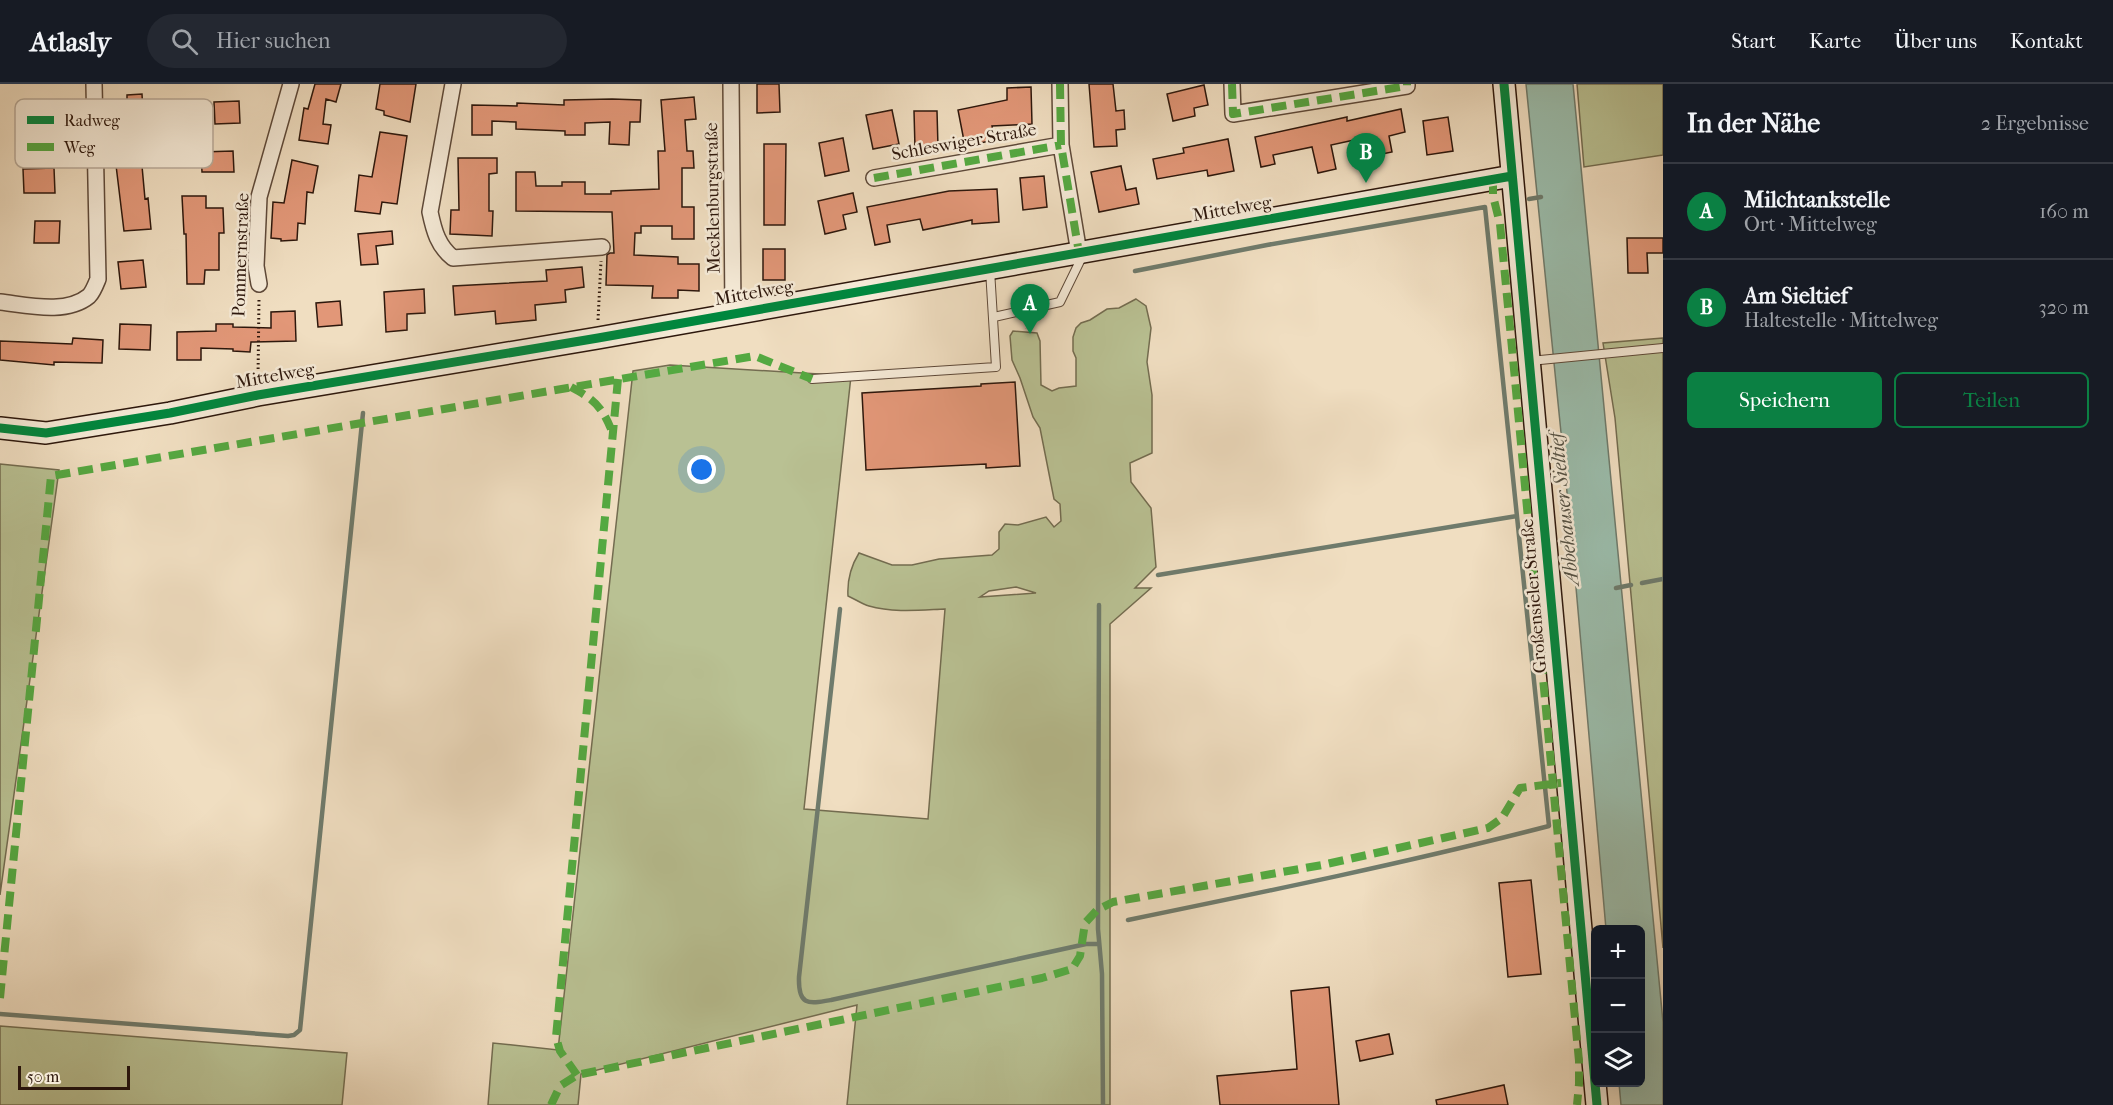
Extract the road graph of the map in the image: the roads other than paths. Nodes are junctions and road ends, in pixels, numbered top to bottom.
1 (94, 84) edge
2 (291, 84) edge
3 (453, 84) edge
4 (731, 84) edge
5 (1060, 84) edge
6 (1232, 84) edge
7 (1407, 84) edge
8 (1504, 84) edge
9 (94, 99) edge
10 (1060, 145) junction
11 (96, 168) edge
12 (1512, 176) junction
13 (874, 178) dead end
14 (602, 247) road end
15 (1079, 253) junction
16 (989, 269) junction
17 (259, 284) road end
18 (0, 302) edge
19 (733, 313) junction
20 (994, 317) junction
21 (1663, 348) edge
22 (1539, 360) junction
23 (813, 379) dead end
24 (0, 428) edge
25 (1597, 1105) edge

1 - 9 street
2 - 17 street, Pommernstraße
3 - 14 street
4 - 19 street, Mecklenburgstraße
5 - 10 street
6 - 7 street
8 - 12 street, Großensieler Straße
10 - 13 street, Schleswiger Straße
10 - 15 street
11 - 18 street
12 - 15 street, Mittelweg
12 - 22 street, Großensieler Straße
15 - 16 street, Mittelweg
15 - 20 lane
16 - 19 street, Mittelweg
16 - 20 lane
19 - 24 street, Mittelweg
20 - 23 lane
21 - 22 lane
22 - 25 street, Großensieler Straße

